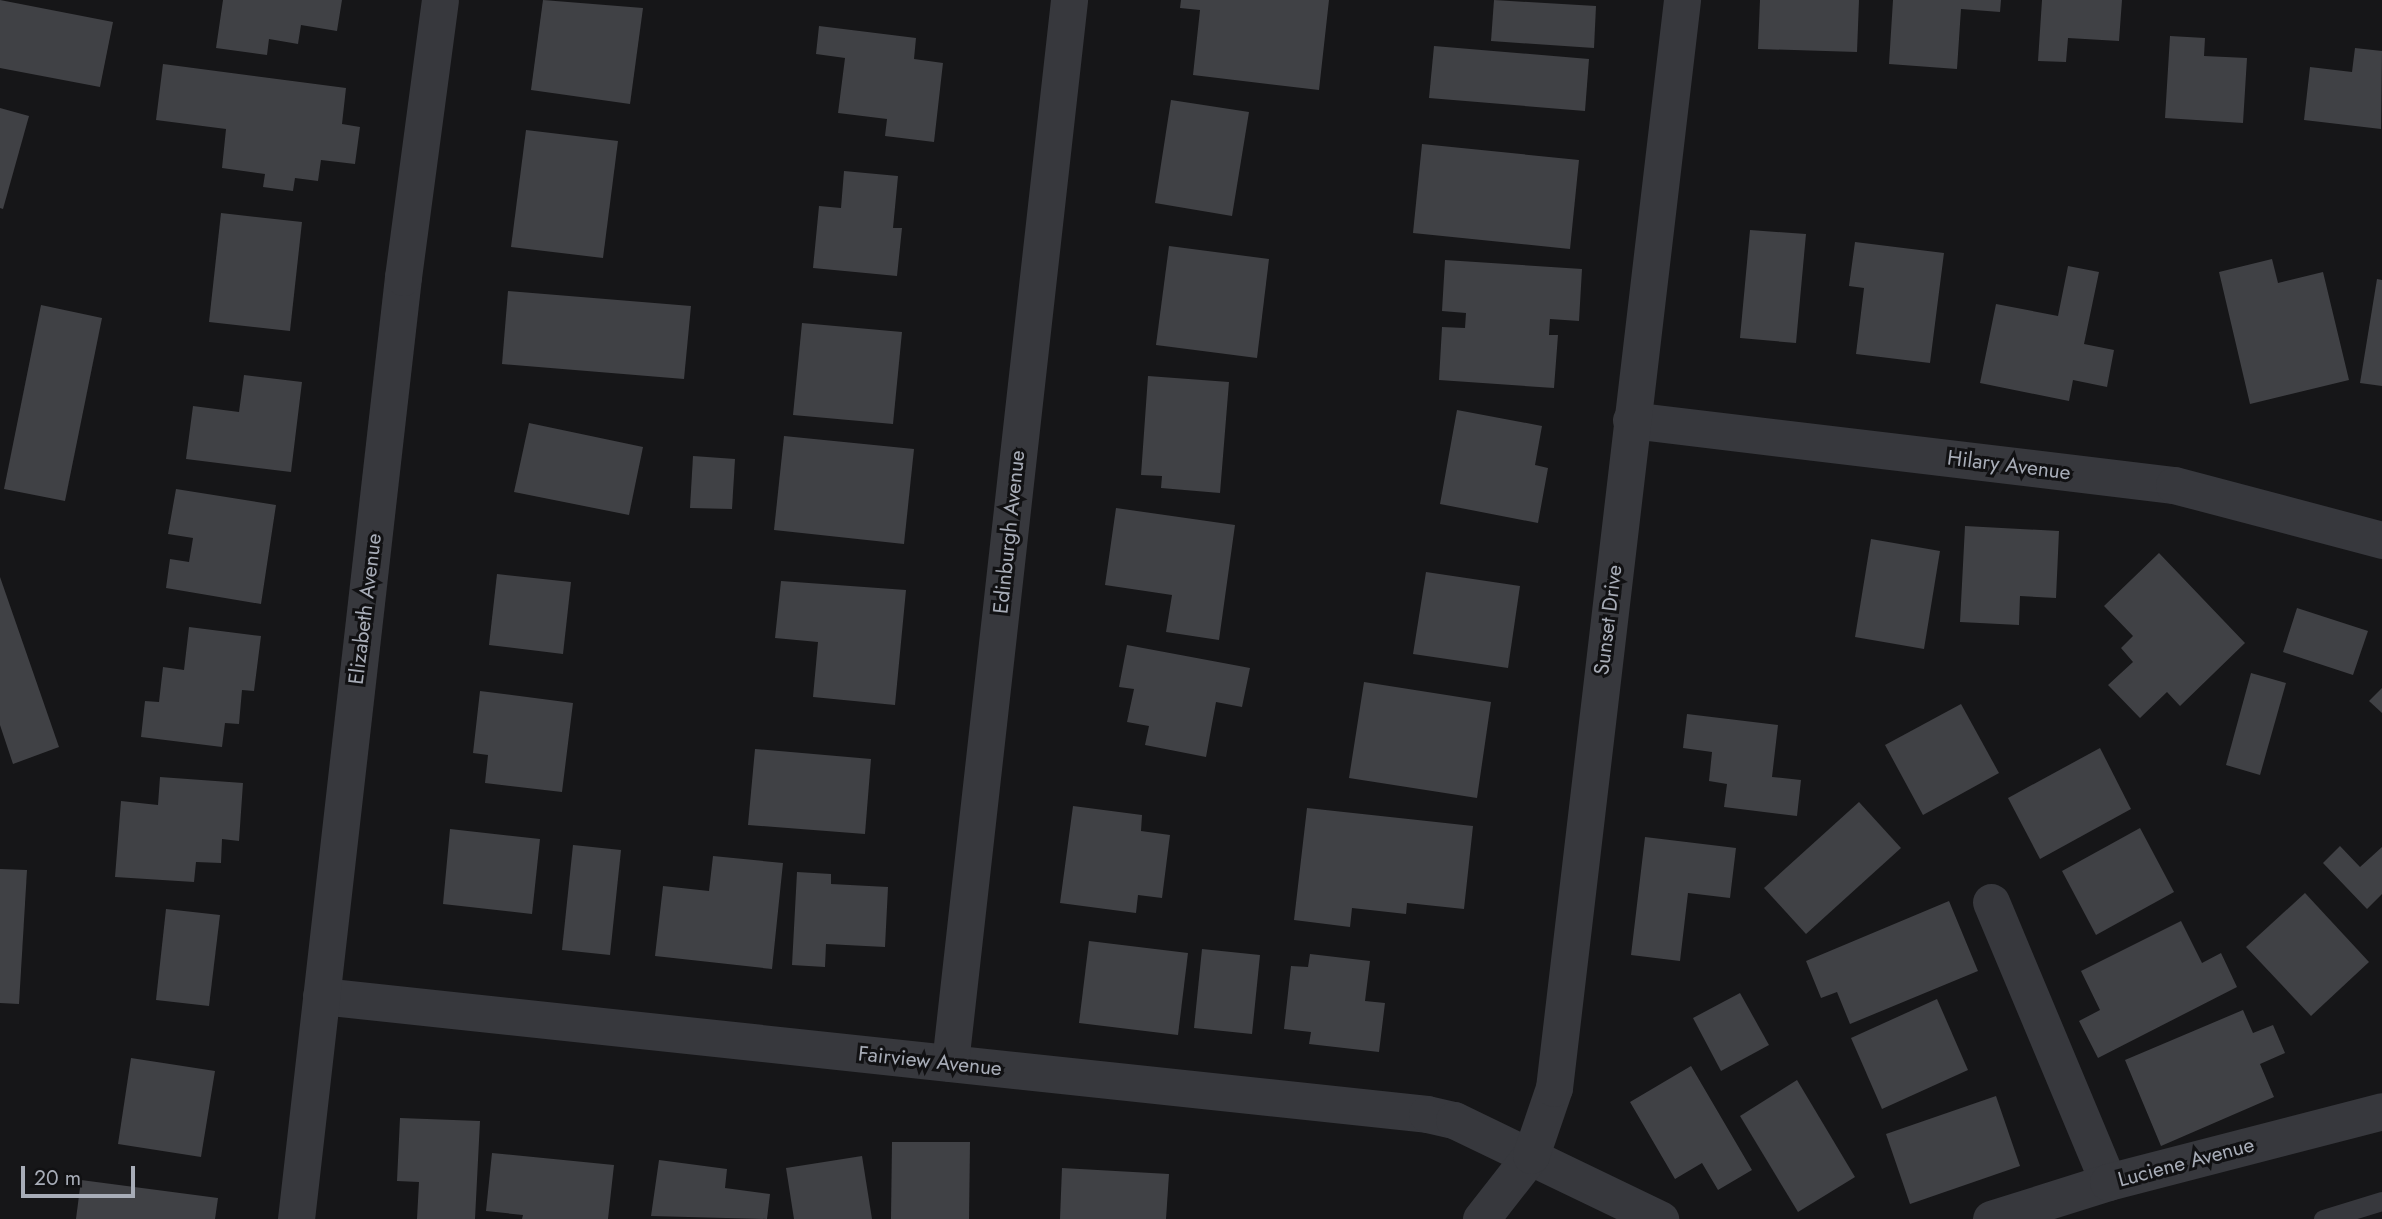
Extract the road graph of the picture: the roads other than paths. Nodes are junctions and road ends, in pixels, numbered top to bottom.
1 (440, 0) edge
2 (1069, 0) edge
3 (1682, 0) edge
4 (1631, 420) junction
5 (2382, 540) edge
6 (1991, 902) dead end
7 (321, 996) junction
8 (950, 1063) junction
9 (2382, 1111) edge
10 (1531, 1155) junction
11 (2108, 1182) junction
12 (2382, 1201) edge
13 (2336, 1217) edge
14 (296, 1219) edge
15 (1481, 1219) edge
16 (1660, 1219) edge
17 (1991, 1219) edge

1 - 7 street, Elizabeth Avenue
2 - 8 street, Edinburgh Avenue
3 - 4 street, Sunset Drive
4 - 5 street, Hilary Avenue
4 - 10 street, Sunset Drive
6 - 11 street
7 - 8 street, Fairview Avenue
7 - 14 street, Elizabeth Avenue
8 - 10 street, Fairview Avenue
9 - 11 street, Luciene Avenue
10 - 15 street, Sunset Drive
10 - 16 street
11 - 17 street, Luciene Avenue
12 - 13 lane

